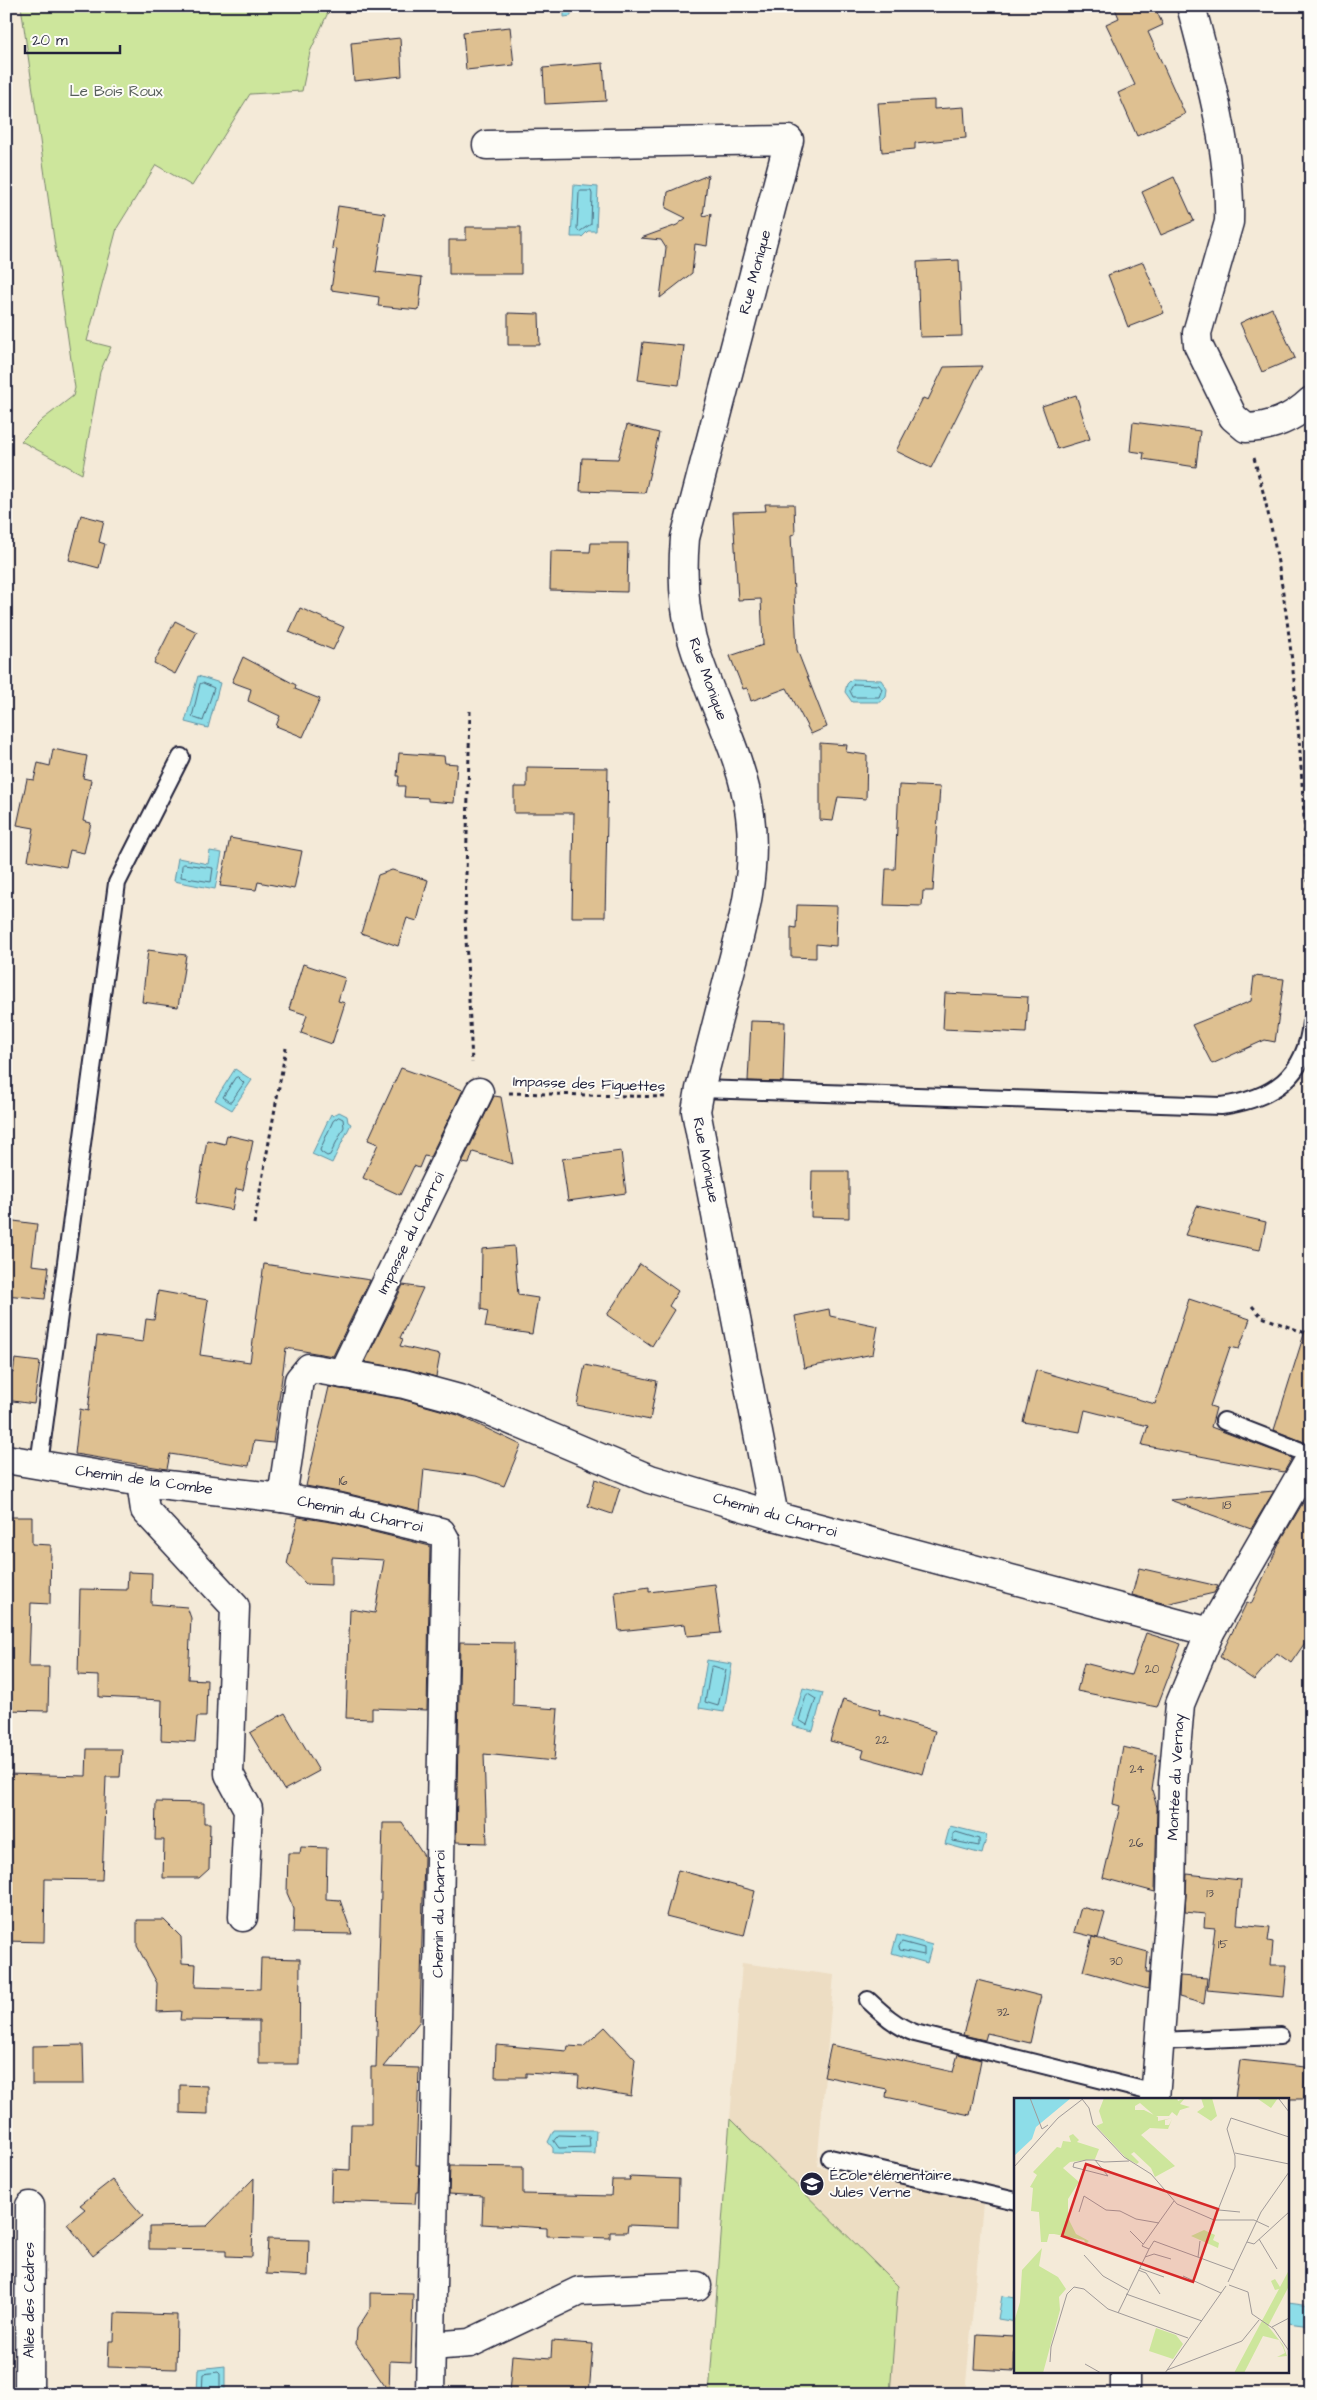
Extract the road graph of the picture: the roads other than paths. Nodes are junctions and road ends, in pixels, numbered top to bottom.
1 (1192, 6) edge
2 (487, 145) dead end
3 (1311, 401) edge
4 (181, 756) dead end
5 (1311, 1022) edge
6 (478, 1092) road end
7 (699, 1094) junction
8 (342, 1374) junction
9 (1224, 1421) dead end
10 (1311, 1456) edge
11 (6, 1459) edge
12 (39, 1464) junction
13 (141, 1482) junction
14 (282, 1498) junction
15 (774, 1516) junction
16 (1210, 1632) junction
17 (243, 1917) dead end
18 (868, 2000) dead end
19 (1280, 2036) dead end
20 (1159, 2041) junction
21 (1155, 2096) edge
22 (830, 2158) dead end
23 (1014, 2201) edge
24 (30, 2206) dead end
25 (697, 2286) dead end
26 (431, 2346) junction
27 (1125, 2372) edge
28 (29, 2394) edge
29 (430, 2394) edge
30 (1125, 2394) edge

1 - 3 street
2 - 7 street, Rue Monique
4 - 12 lane
5 - 7 lane
6 - 8 street, Impasse du Charroi
7 - 15 street, Rue Monique
8 - 14 street, Chemin du Charroi
8 - 15 street, Chemin du Charroi
9 - 10 lane
10 - 16 street, Montée du Vernay
11 - 12 street, Chemin de la Combe
12 - 13 street, Chemin de la Combe
13 - 14 street, Chemin de la Combe
13 - 17 street
14 - 26 street, Chemin du Charroi
15 - 16 street, Chemin du Charroi
16 - 20 street, Montée du Vernay
18 - 21 lane
19 - 20 lane
20 - 21 street, Montée du Vernay
22 - 23 lane
24 - 28 street, Allée des Cèdres
25 - 26 street
26 - 29 street, Chemin du Charroi
27 - 30 street

